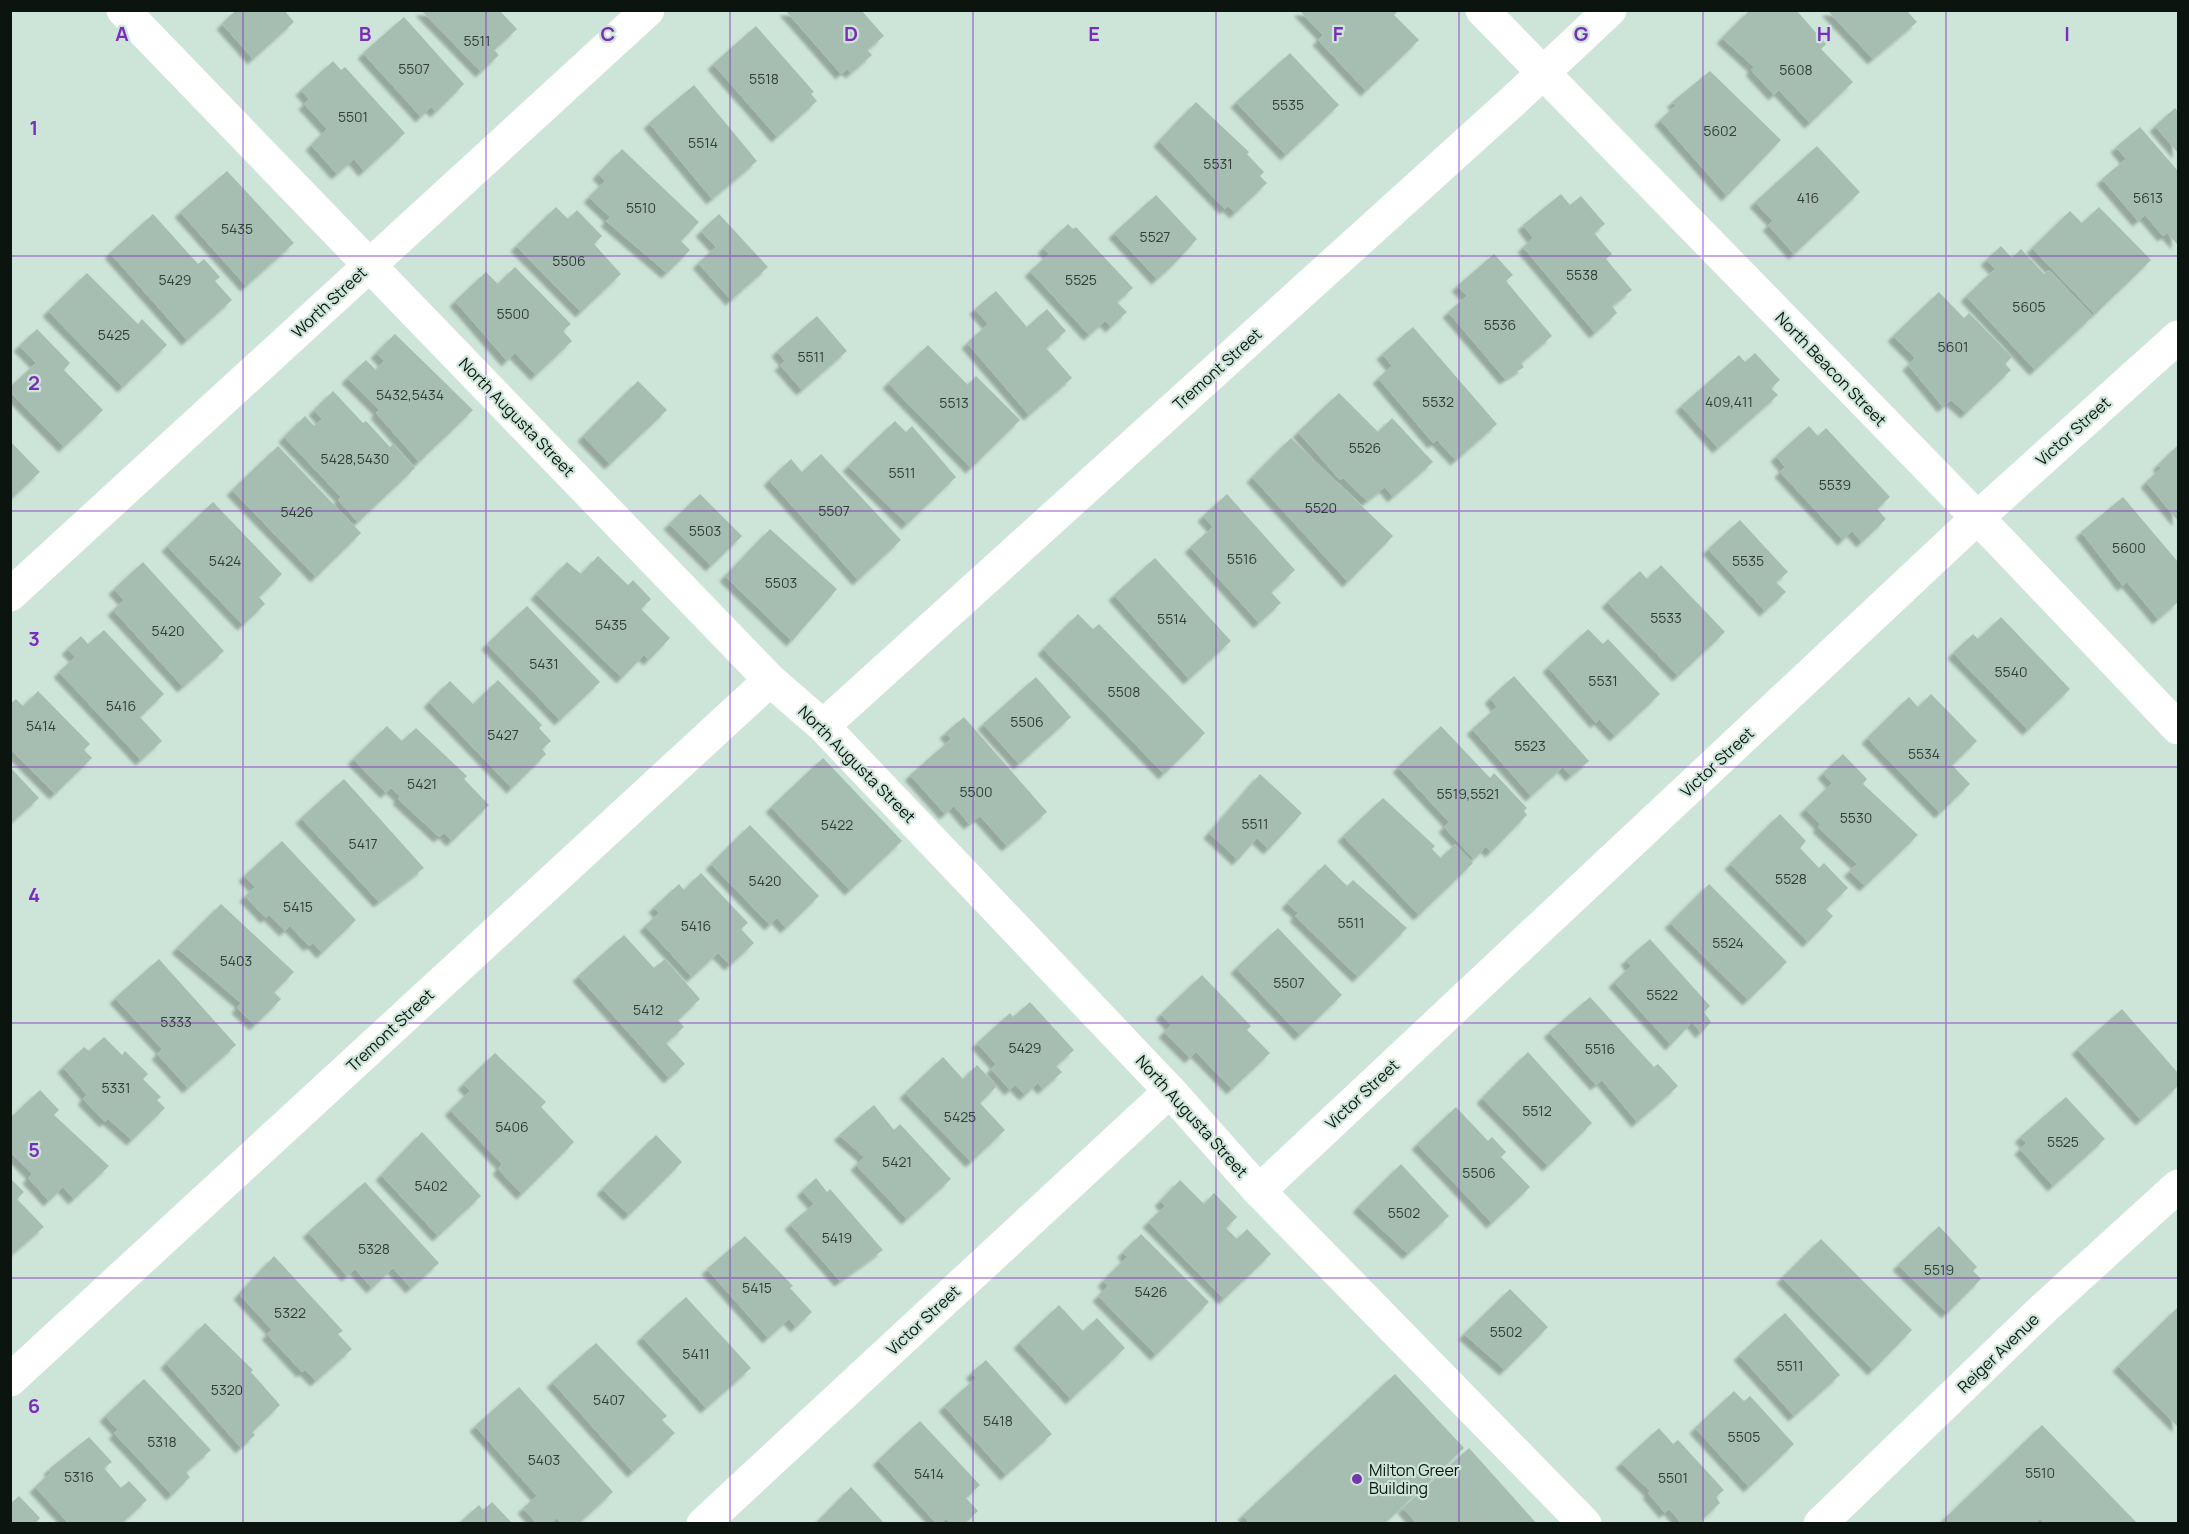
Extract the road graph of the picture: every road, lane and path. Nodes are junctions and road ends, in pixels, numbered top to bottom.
1 (123, 10) edge
2 (648, 10) edge
3 (1482, 10) edge
4 (1610, 10) edge
5 (1543, 74) junction
6 (370, 264) junction
7 (2178, 337) edge
8 (1977, 519) junction
9 (10, 595) edge
10 (770, 680) junction
11 (823, 726) junction
12 (2178, 729) edge
13 (1170, 1091) junction
14 (2178, 1186) edge
15 (1259, 1191) junction
16 (10, 1380) edge
17 (703, 1524) edge
18 (1585, 1524) edge
19 (1820, 1524) edge

1 - 6 street, North Augusta Street
2 - 6 street, Worth Street
3 - 5 street, North Beacon Street
4 - 5 street, Tremont Street
5 - 8 street, North Beacon Street
5 - 11 street, Tremont Street
6 - 9 street, Worth Street
6 - 10 street, North Augusta Street
7 - 8 street, Victor Street
8 - 12 street, North Beacon Street
8 - 15 street, Victor Street
10 - 11 street, North Augusta Street
10 - 16 street, Tremont Street
11 - 13 street, North Augusta Street
13 - 15 street, North Augusta Street
13 - 17 street, Victor Street
14 - 19 street, Reiger Avenue
15 - 18 street, North Augusta Street

